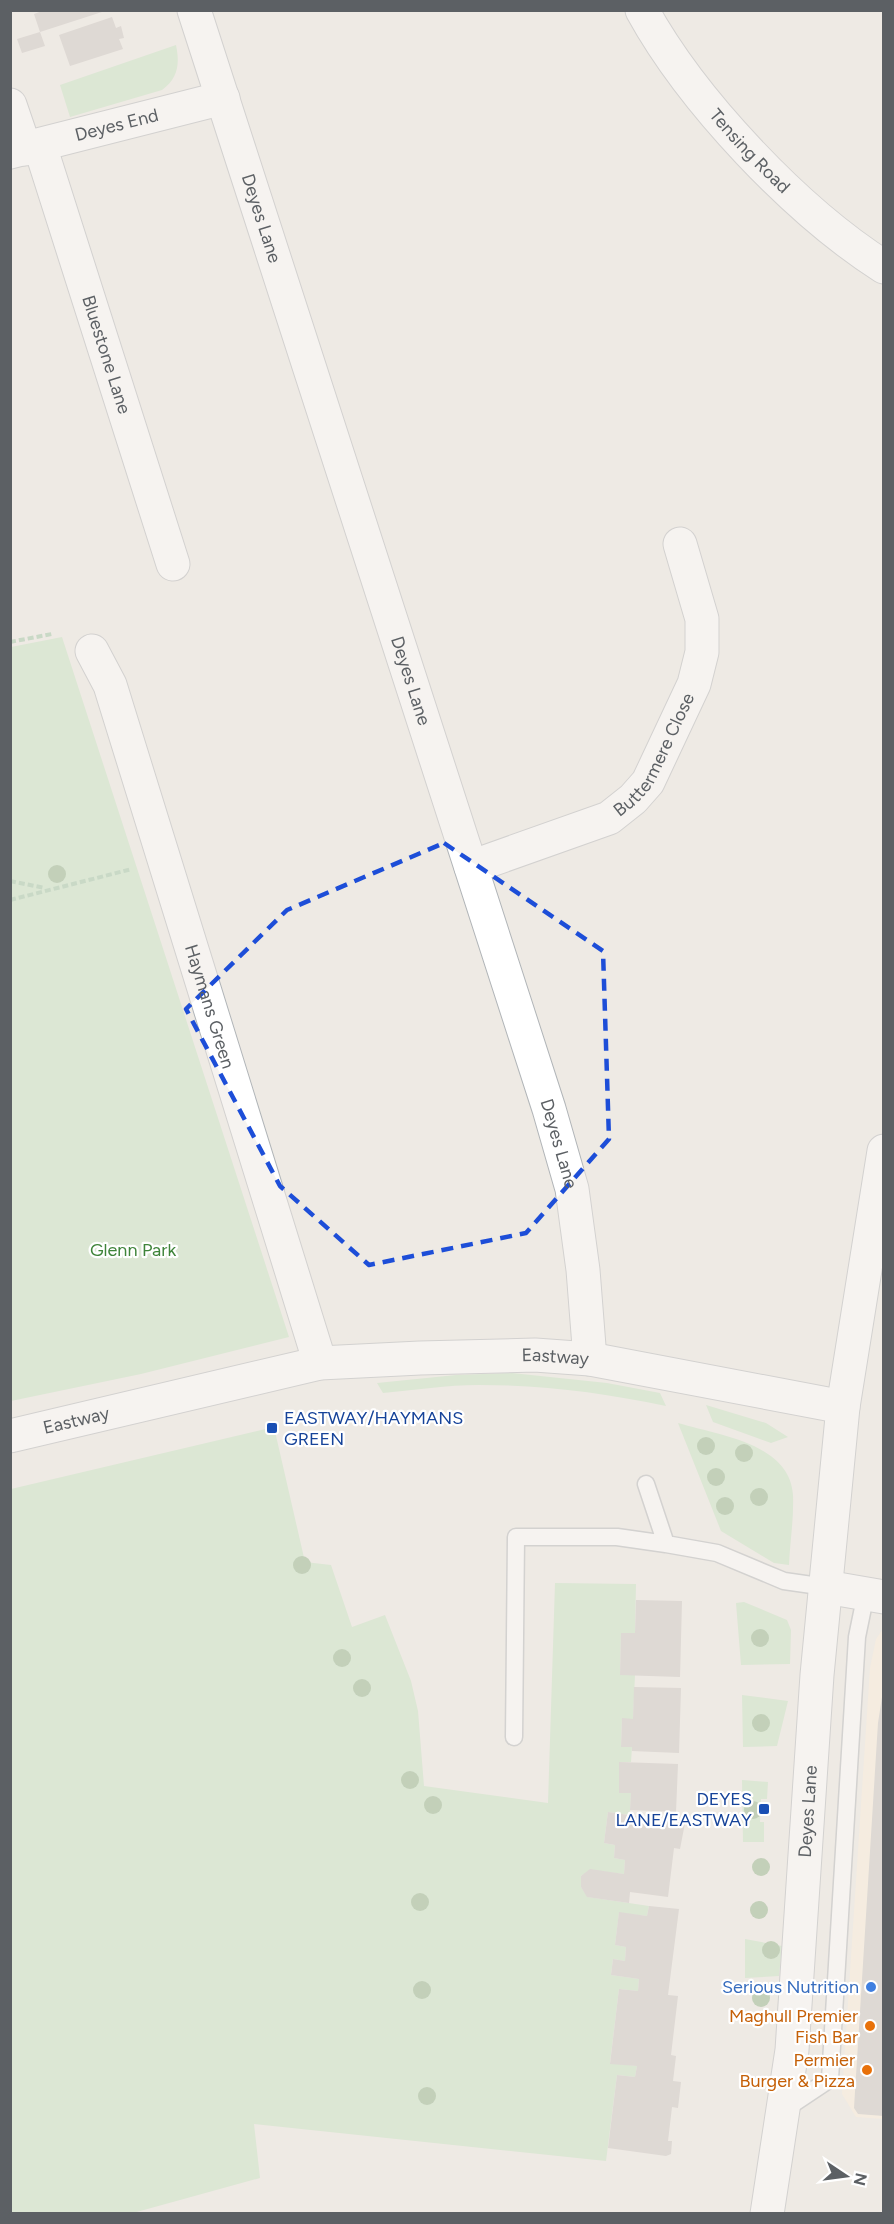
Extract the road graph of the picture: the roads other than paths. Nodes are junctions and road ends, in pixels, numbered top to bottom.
1 (194, 10) edge
2 (642, 10) edge
3 (223, 98) junction
4 (10, 105) edge
5 (25, 149) edge
6 (884, 267) edge
7 (680, 544) dead end
8 (173, 564) dead end
9 (92, 651) dead end
10 (471, 867) junction
11 (884, 1151) edge
12 (590, 1359) junction
13 (320, 1364) junction
14 (843, 1407) junction
15 (10, 1436) edge
16 (646, 1484) dead end
17 (666, 1544) junction
18 (826, 1587) junction
19 (875, 1595) edge
20 (514, 1737) dead end
21 (785, 2109) junction
22 (767, 2214) edge

1 - 3 street, Deyes Lane
2 - 6 street, Tensing Road
3 - 5 street, Deyes End
3 - 10 street, Deyes Lane
4 - 5 street, Bluestone Lane
5 - 8 street, Bluestone Lane
7 - 10 street, Buttermere Close
9 - 13 street, Haymans Green
10 - 12 street, Deyes Lane
11 - 14 street
12 - 13 street, Eastway
12 - 14 street, Eastway
13 - 15 street, Eastway
14 - 18 street, Deyes Lane
16 - 17 lane
17 - 18 lane
17 - 20 lane
18 - 19 street
18 - 21 street, Deyes Lane
19 - 21 lane
21 - 22 street, Deyes Lane

